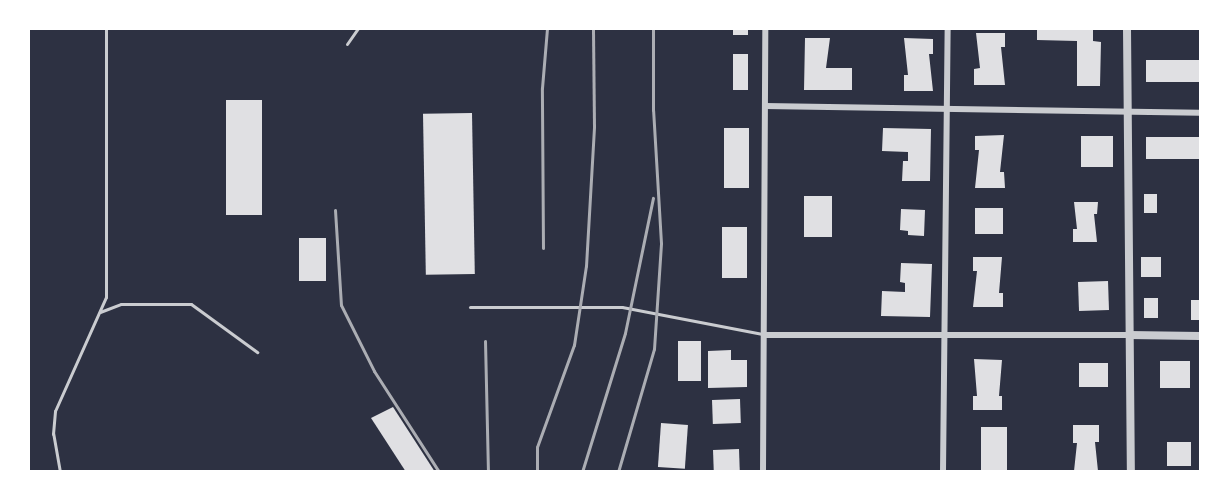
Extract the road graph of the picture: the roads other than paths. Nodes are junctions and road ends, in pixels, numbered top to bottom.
1 (106, 28) edge
2 (358, 28) edge
3 (765, 28) edge
4 (948, 28) edge
5 (1127, 28) edge
6 (347, 44) dead end
7 (765, 106) junction
8 (947, 110) junction
9 (1128, 113) junction
10 (1200, 113) edge
11 (470, 307) dead end
12 (100, 312) junction
13 (1129, 334) junction
14 (764, 335) junction
15 (944, 335) junction
16 (1200, 336) edge
17 (257, 352) dead end
18 (60, 471) edge
19 (763, 471) edge
20 (943, 471) edge
21 (1131, 471) edge

1 - 12 lane
2 - 6 lane
3 - 7 street
4 - 8 street
5 - 9 street
7 - 8 street
7 - 14 street
8 - 9 street
8 - 15 street
9 - 10 street
9 - 13 street
11 - 14 lane
12 - 17 lane
12 - 18 lane
13 - 15 street
13 - 16 street
13 - 21 street
14 - 15 street
14 - 19 street
15 - 20 street

